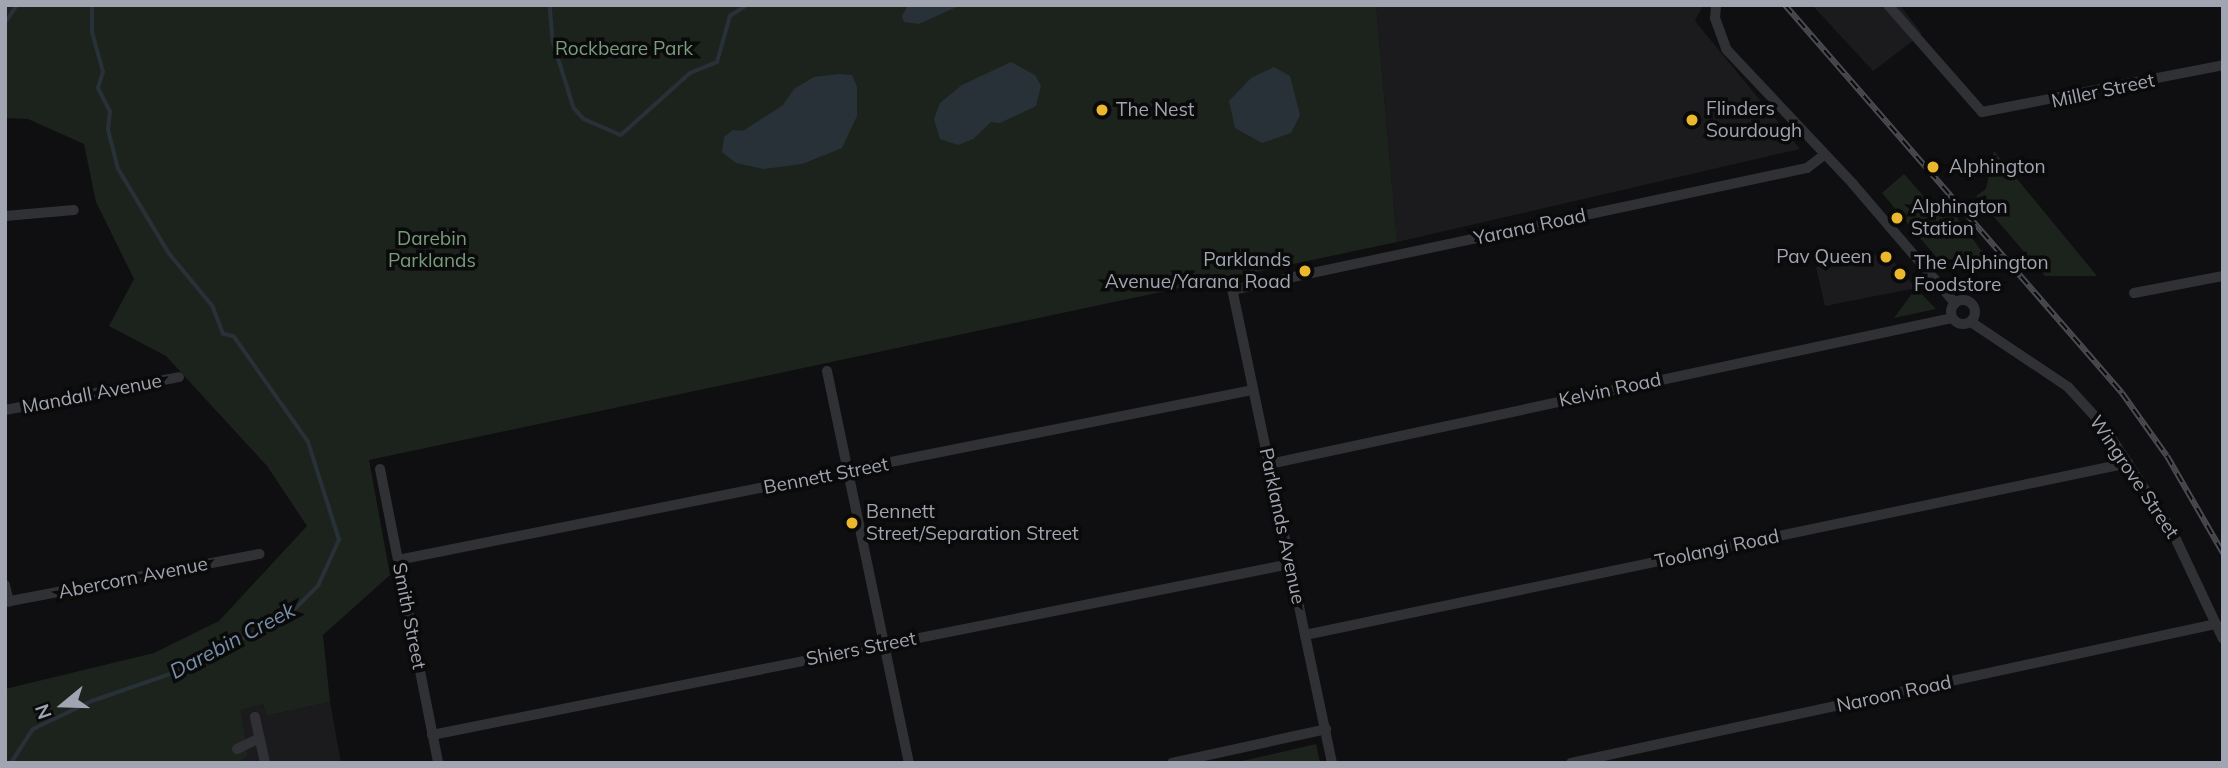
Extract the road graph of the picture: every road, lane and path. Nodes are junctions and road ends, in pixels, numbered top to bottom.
1 (1716, 5) edge
2 (1888, 5) edge
3 (2223, 65) edge
4 (1824, 155) junction
5 (74, 210) dead end
6 (5, 216) edge
7 (2223, 276) edge
8 (1232, 290) joint
9 (2134, 293) dead end
10 (1955, 303) junction
11 (1952, 317) junction
12 (1971, 322) junction
13 (827, 371) dead end
14 (179, 377) dead end
15 (1253, 390) junction
16 (5, 410) edge
17 (2128, 463) junction
18 (1269, 464) junction
19 (380, 468) dead end
20 (849, 471) junction
21 (261, 554) dead end
22 (398, 560) junction
23 (1290, 564) junction
24 (5, 585) edge
25 (7, 602) edge
26 (2216, 624) junction
27 (1305, 635) junction
28 (2223, 639) edge
29 (885, 644) junction
30 (255, 718) dead end
31 (1325, 729) junction
32 (432, 735) junction
33 (260, 738) junction
34 (237, 749) dead end
35 (264, 763) edge
36 (438, 763) edge
37 (909, 763) edge
38 (1172, 763) edge
39 (1332, 763) edge
40 (1571, 763) edge

1 - 4 street
2 - 3 street, Miller Street
4 - 8 street, Yarana Road
4 - 10 street
5 - 6 street
7 - 9 street
8 - 15 street, Parklands Avenue
10 - 11 street
10 - 12 street
11 - 12 street
11 - 18 street, Kelvin Road
12 - 17 street, Wingrove Street
13 - 20 street
14 - 16 street, Mandall Avenue
15 - 18 street, Parklands Avenue
15 - 20 street, Bennett Street
17 - 26 street, Wingrove Street
17 - 27 street, Toolangi Road
18 - 23 street, Parklands Avenue
19 - 22 street, Smith Street
20 - 22 street, Bennett Street
20 - 29 street
21 - 25 street, Abercorn Avenue
22 - 32 street, Smith Street
23 - 27 street, Parklands Avenue
23 - 29 street, Shiers Street
24 - 25 street
26 - 28 street, Wingrove Street
26 - 40 street, Naroon Road
27 - 31 street, Parklands Avenue
29 - 32 street, Shiers Street
29 - 37 street
30 - 33 street
31 - 38 street
31 - 39 street, Parklands Avenue
32 - 36 street, Smith Street
33 - 34 street
33 - 35 street

